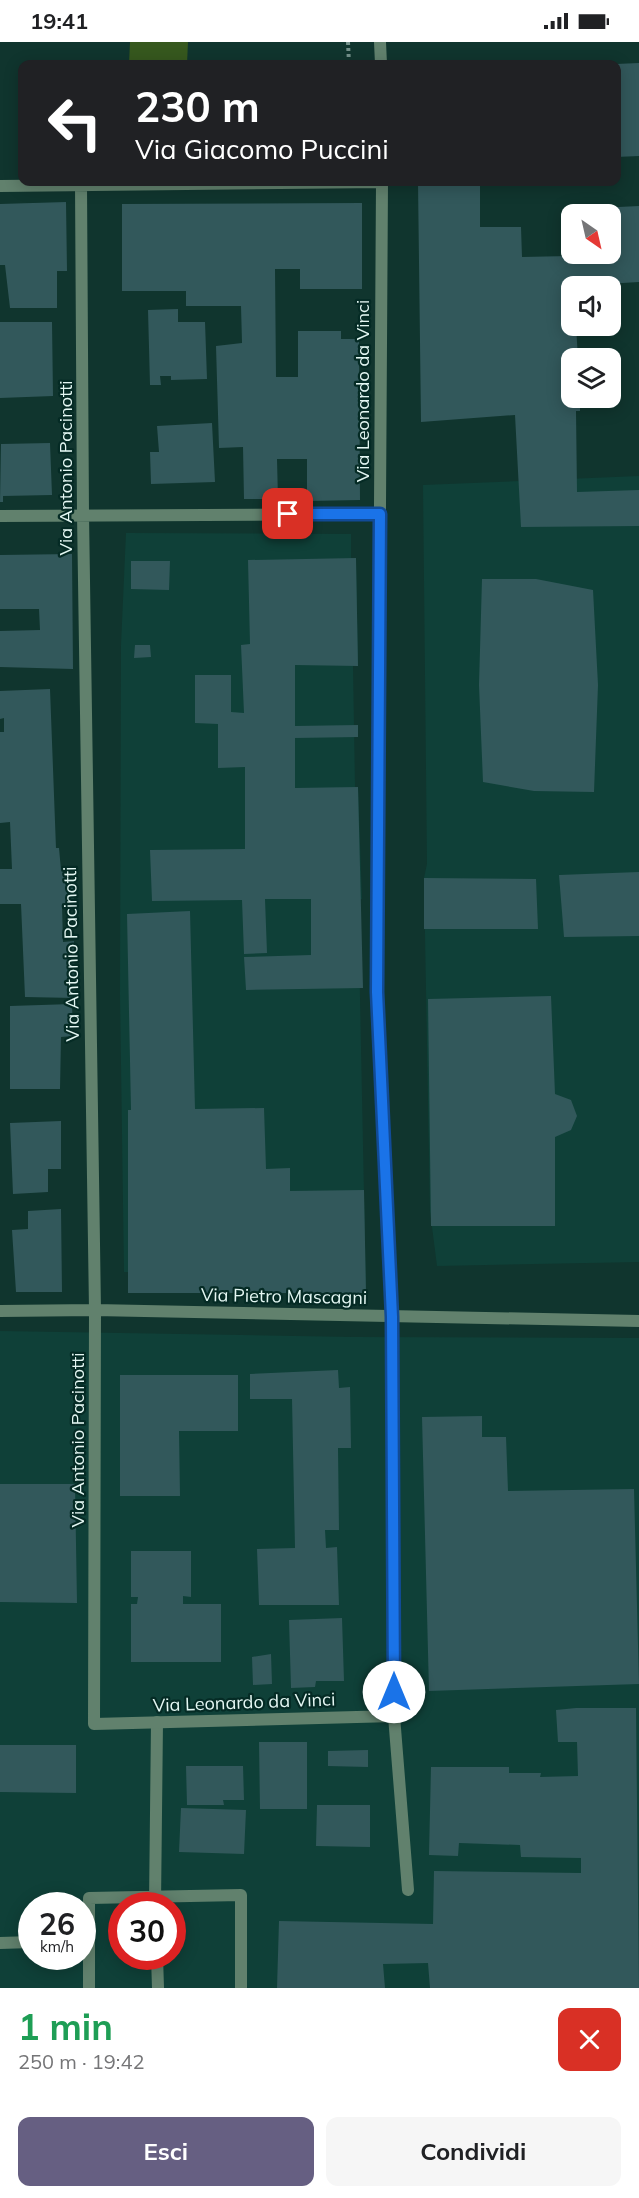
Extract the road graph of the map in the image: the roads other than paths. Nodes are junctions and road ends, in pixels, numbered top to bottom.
1 (380, 42) edge
2 (381, 60) edge
3 (0, 186) edge
4 (18, 186) edge
5 (81, 186) edge
6 (382, 186) edge
7 (83, 514) junction
8 (380, 514) junction
9 (0, 516) edge
10 (95, 1310) junction
11 (0, 1311) edge
12 (392, 1317) junction
13 (639, 1321) edge
14 (394, 1716) junction
15 (157, 1722) junction
16 (94, 1724) joint
17 (408, 1890) dead end
18 (155, 1892) edge
19 (186, 1899) edge
20 (18, 1942) edge
21 (0, 1943) edge
22 (88, 1970) edge
23 (157, 1970) edge
24 (89, 1988) edge
25 (158, 1988) edge
26 (241, 1988) edge

1 - 2 street
3 - 4 street
5 - 7 street, Via Antonio Pacinotti
6 - 8 street, Via Leonardo da Vinci
7 - 8 street
7 - 9 street
7 - 10 street, Via Antonio Pacinotti
8 - 12 street, Via Leonardo da Vinci
10 - 11 street, Via Pietro Mascagni
10 - 12 street, Via Pietro Mascagni
10 - 16 street, Via Antonio Pacinotti
12 - 13 street, Via Pietro Mascagni
12 - 14 street, Via Leonardo da Vinci
14 - 15 street, Via Leonardo da Vinci
14 - 17 street, Via Leonardo da Vinci
15 - 16 street, Via Leonardo da Vinci
15 - 18 street
19 - 26 street
20 - 21 street
22 - 24 street
23 - 25 street

